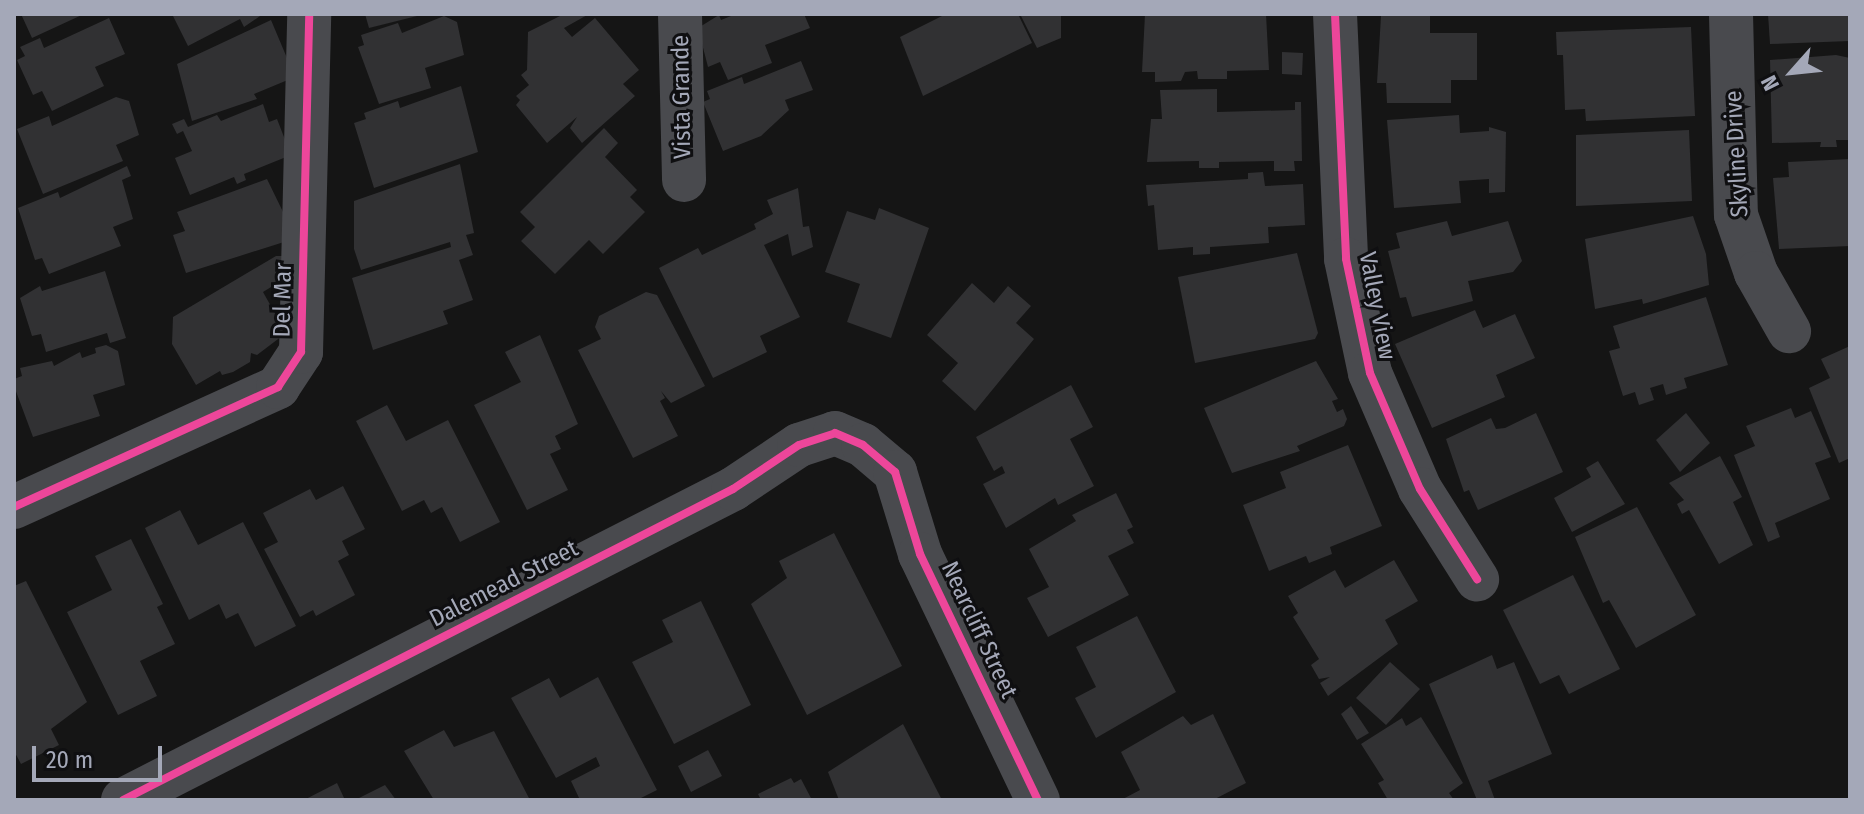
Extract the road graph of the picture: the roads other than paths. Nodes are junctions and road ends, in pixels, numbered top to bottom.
1 (309, 14) edge
2 (680, 14) edge
3 (1335, 14) edge
4 (1731, 14) edge
5 (684, 180) dead end
6 (1789, 331) dead end
7 (895, 472) joint
8 (14, 507) edge
9 (1477, 579) dead end
10 (123, 800) edge
11 (1038, 800) edge

1 - 8 street, Del Mar
2 - 5 street, Vista Grande
3 - 9 street, Valley View
4 - 6 street, Skyline Drive
7 - 10 street, Dalemead Street
7 - 11 street, Nearcliff Street

